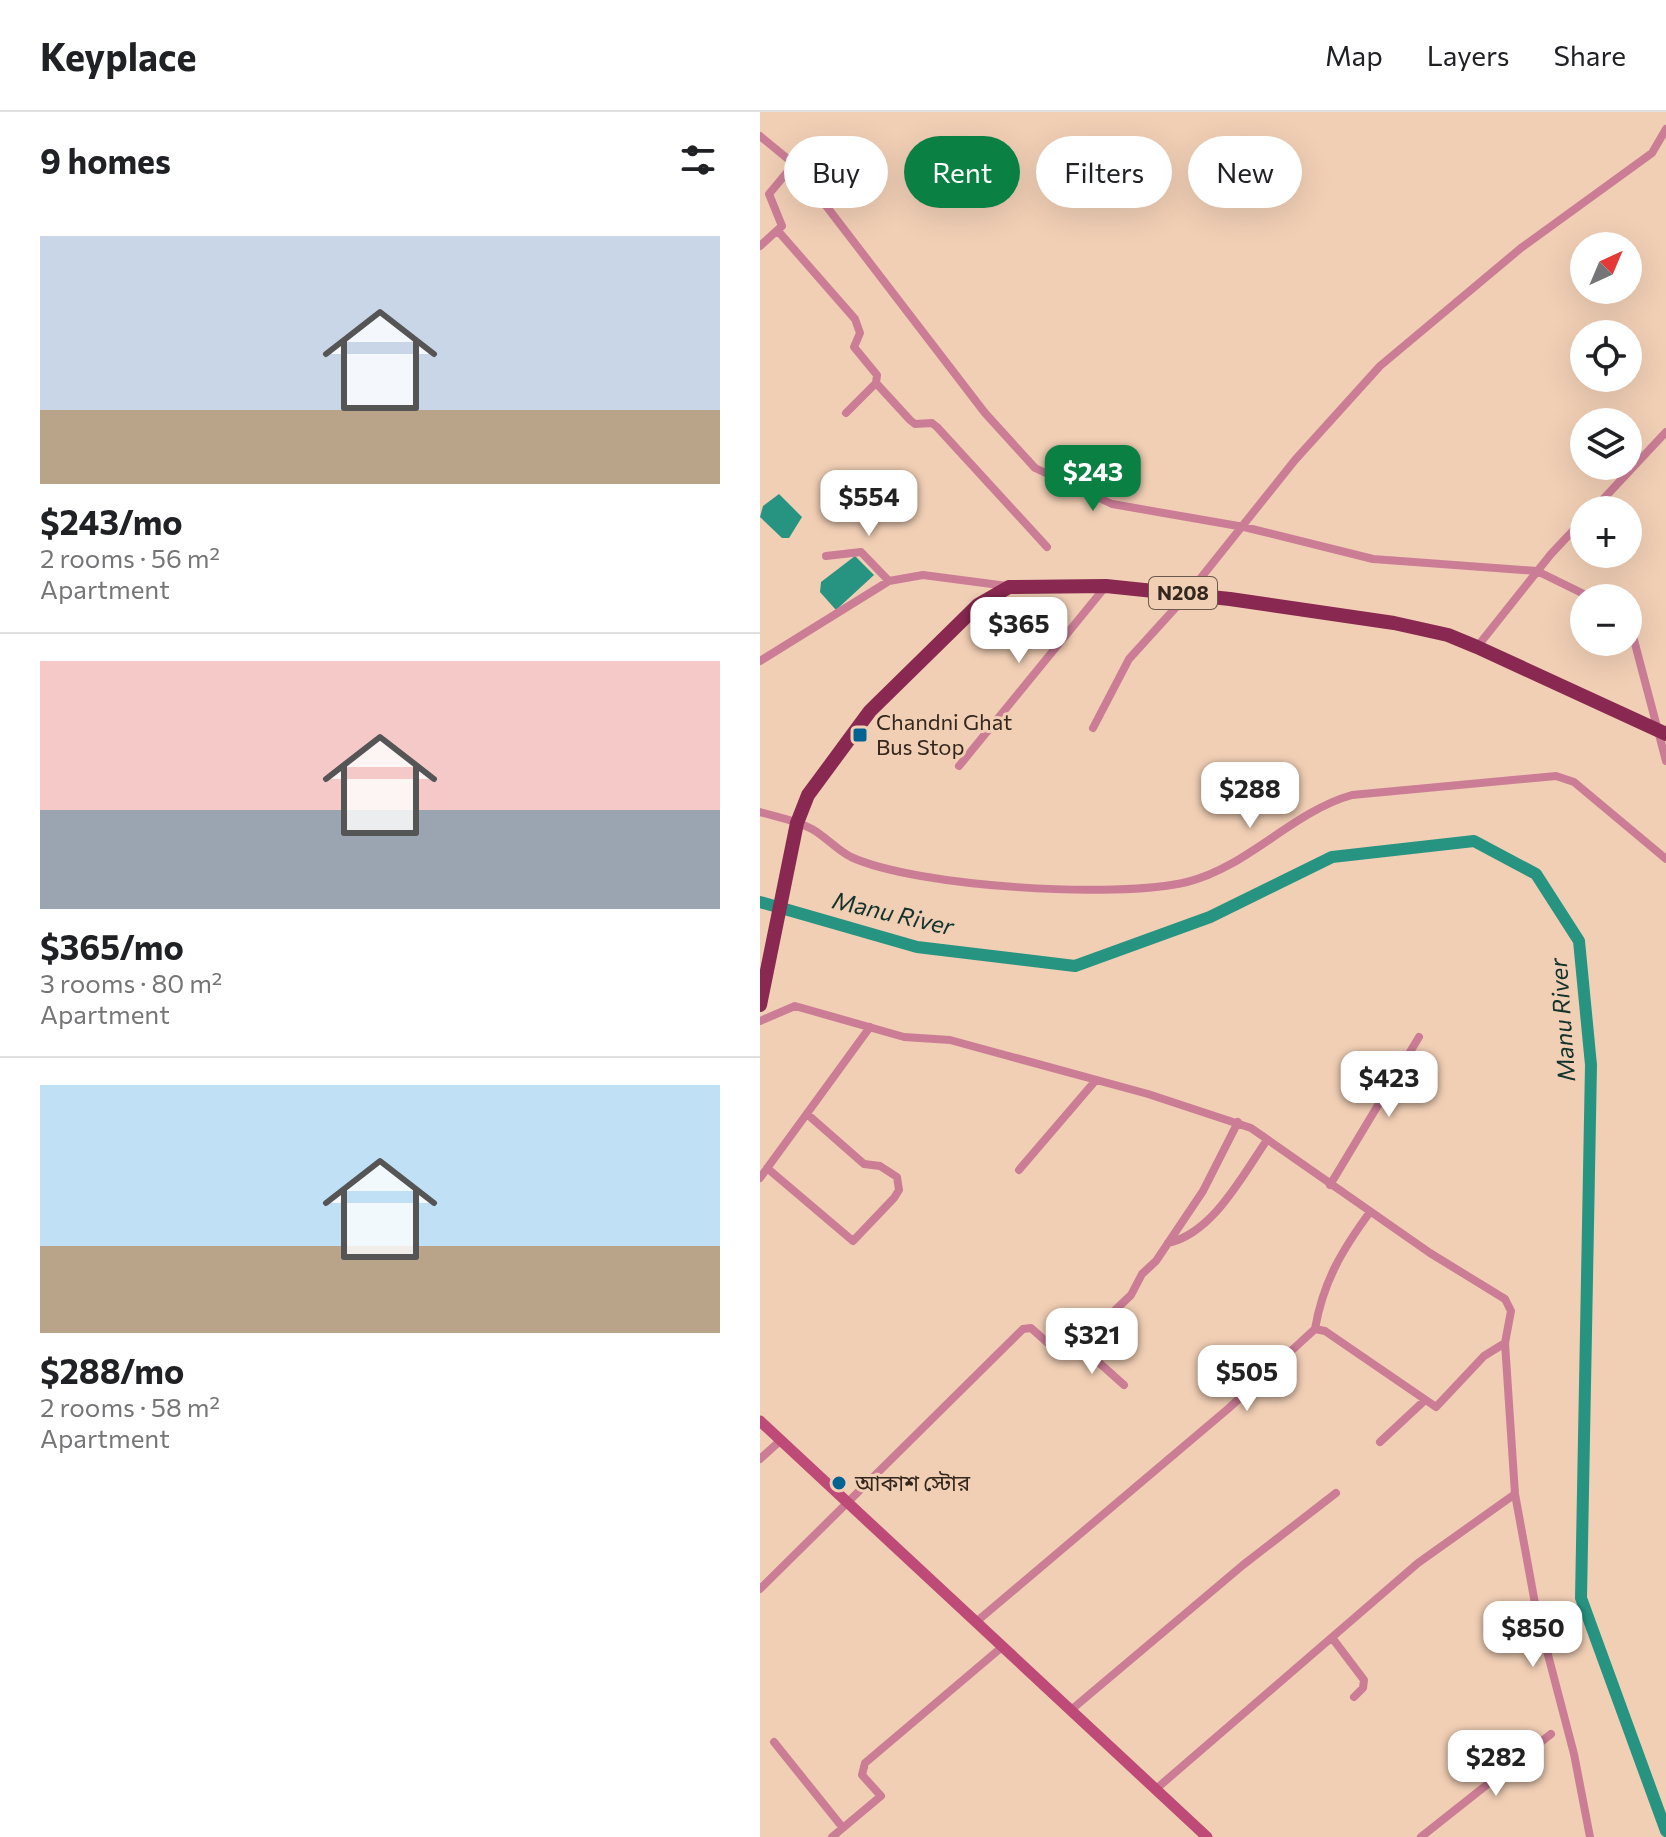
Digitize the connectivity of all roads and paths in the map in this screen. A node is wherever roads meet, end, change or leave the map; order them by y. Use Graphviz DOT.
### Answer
graph roads {
  1 [pos="1666,129"];
  2 [pos="760,136"];
  3 [pos="784,156"];
  4 [pos="784,176"];
  5 [pos="828,208"];
  6 [pos="778,231"];
  7 [pos="760,246"];
  8 [pos="876,383"];
  9 [pos="846,413"];
  10 [pos="1666,432"];
  11 [pos="1606,496"];
  12 [pos="1244,527"];
  13 [pos="1570,534"];
  14 [pos="1047,547"];
  15 [pos="826,556"];
  16 [pos="1537,571"];
  17 [pos="889,581"];
  18 [pos="1106,586"];
  19 [pos="1009,587"];
  20 [pos="1570,587"];
  21 [pos="1188,594"];
  22 [pos="1477,647"];
  23 [pos="1639,656"];
  24 [pos="760,661"];
  25 [pos="1093,728"];
  26 [pos="1660,731"];
  27 [pos="1666,761"];
  28 [pos="959,766"];
  29 [pos="760,812"];
  30 [pos="796,829"];
  31 [pos="1666,859"];
  32 [pos="762,999"];
  33 [pos="760,1021"];
  34 [pos="870,1027"];
  35 [pos="1419,1037"];
  36 [pos="1096,1080"];
  37 [pos="807,1114"];
  38 [pos="1238,1122"];
  39 [pos="1267,1140"];
  40 [pos="767,1168"];
  41 [pos="1019,1170"];
  42 [pos="760,1178"];
  43 [pos="1330,1185"];
  44 [pos="1370,1212"];
  45 [pos="1168,1243"];
  46 [pos="1315,1329"];
  47 [pos="1505,1343"];
  48 [pos="1078,1344"];
  49 [pos="1124,1385"];
  50 [pos="1424,1401"];
  51 [pos="760,1421"];
  52 [pos="781,1440"];
  53 [pos="1380,1442"];
  54 [pos="760,1459"];
  55 [pos="1336,1493"];
  56 [pos="1515,1494"];
  57 [pos="849,1502"];
  58 [pos="760,1589"];
  59 [pos="976,1622"];
  60 [pos="1333,1639"];
  61 [pos="1002,1647"];
  62 [pos="1354,1697"];
  63 [pos="1071,1710"];
  64 [pos="1551,1734"];
  65 [pos="774,1742"];
  66 [pos="1156,1789"];
  67 [pos="843,1828"];
  68 [pos="832,1837"];
  69 [pos="1207,1837"];
  70 [pos="1421,1837"];
  71 [pos="1590,1837"];
  1 -- 12 [label="street"];
  2 -- 3 [label="street"];
  4 -- 6 [label="street"];
  5 -- 12 [label="street"];
  6 -- 7 [label="street"];
  6 -- 8 [label="street"];
  8 -- 9 [label="street"];
  8 -- 14 [label="street"];
  10 -- 11 [label="street"];
  12 -- 16 [label="street"];
  12 -- 21 [label="street"];
  13 -- 16 [label="street"];
  15 -- 17 [label="street"];
  16 -- 20 [label="street"];
  16 -- 22 [label="street"];
  17 -- 19 [label="street"];
  17 -- 24 [label="street"];
  18 -- 19 [label="highway, N208"];
  18 -- 21 [label="highway, N208"];
  18 -- 28 [label="street"];
  19 -- 30 [label="highway"];
  21 -- 22 [label="highway, N208"];
  21 -- 25 [label="street"];
  22 -- 26 [label="highway, N208"];
  23 -- 26 [label="street"];
  26 -- 27 [label="street"];
  29 -- 30 [label="street"];
  30 -- 31 [label="street"];
  30 -- 32 [label="highway"];
  33 -- 34 [label="street"];
  34 -- 36 [label="street"];
  34 -- 37 [label="street"];
  35 -- 43 [label="street"];
  36 -- 38 [label="street"];
  36 -- 41 [label="street"];
  37 -- 40 [label="street"];
  37 -- 40 [label="street"];
  38 -- 39 [label="street"];
  38 -- 45 [label="street"];
  39 -- 43 [label="street"];
  39 -- 45 [label="street"];
  40 -- 42 [label="street"];
  43 -- 44 [label="street"];
  44 -- 46 [label="street"];
  44 -- 47 [label="street"];
  45 -- 48 [label="street"];
  46 -- 50 [label="street"];
  46 -- 59 [label="street"];
  47 -- 50 [label="street"];
  47 -- 56 [label="street"];
  48 -- 49 [label="street"];
  48 -- 57 [label="street"];
  50 -- 53 [label="street"];
  51 -- 52 [label="main road"];
  52 -- 54 [label="street"];
  52 -- 57 [label="main road"];
  55 -- 63 [label="street"];
  56 -- 60 [label="street"];
  56 -- 71 [label="street"];
  57 -- 58 [label="street"];
  57 -- 59 [label="main road"];
  59 -- 61 [label="main road"];
  60 -- 62 [label="street"];
  60 -- 66 [label="street"];
  61 -- 63 [label="main road"];
  61 -- 67 [label="street"];
  63 -- 66 [label="main road"];
  64 -- 70 [label="street"];
  65 -- 67 [label="street"];
  66 -- 69 [label="main road"];
  67 -- 68 [label="street"];
}
